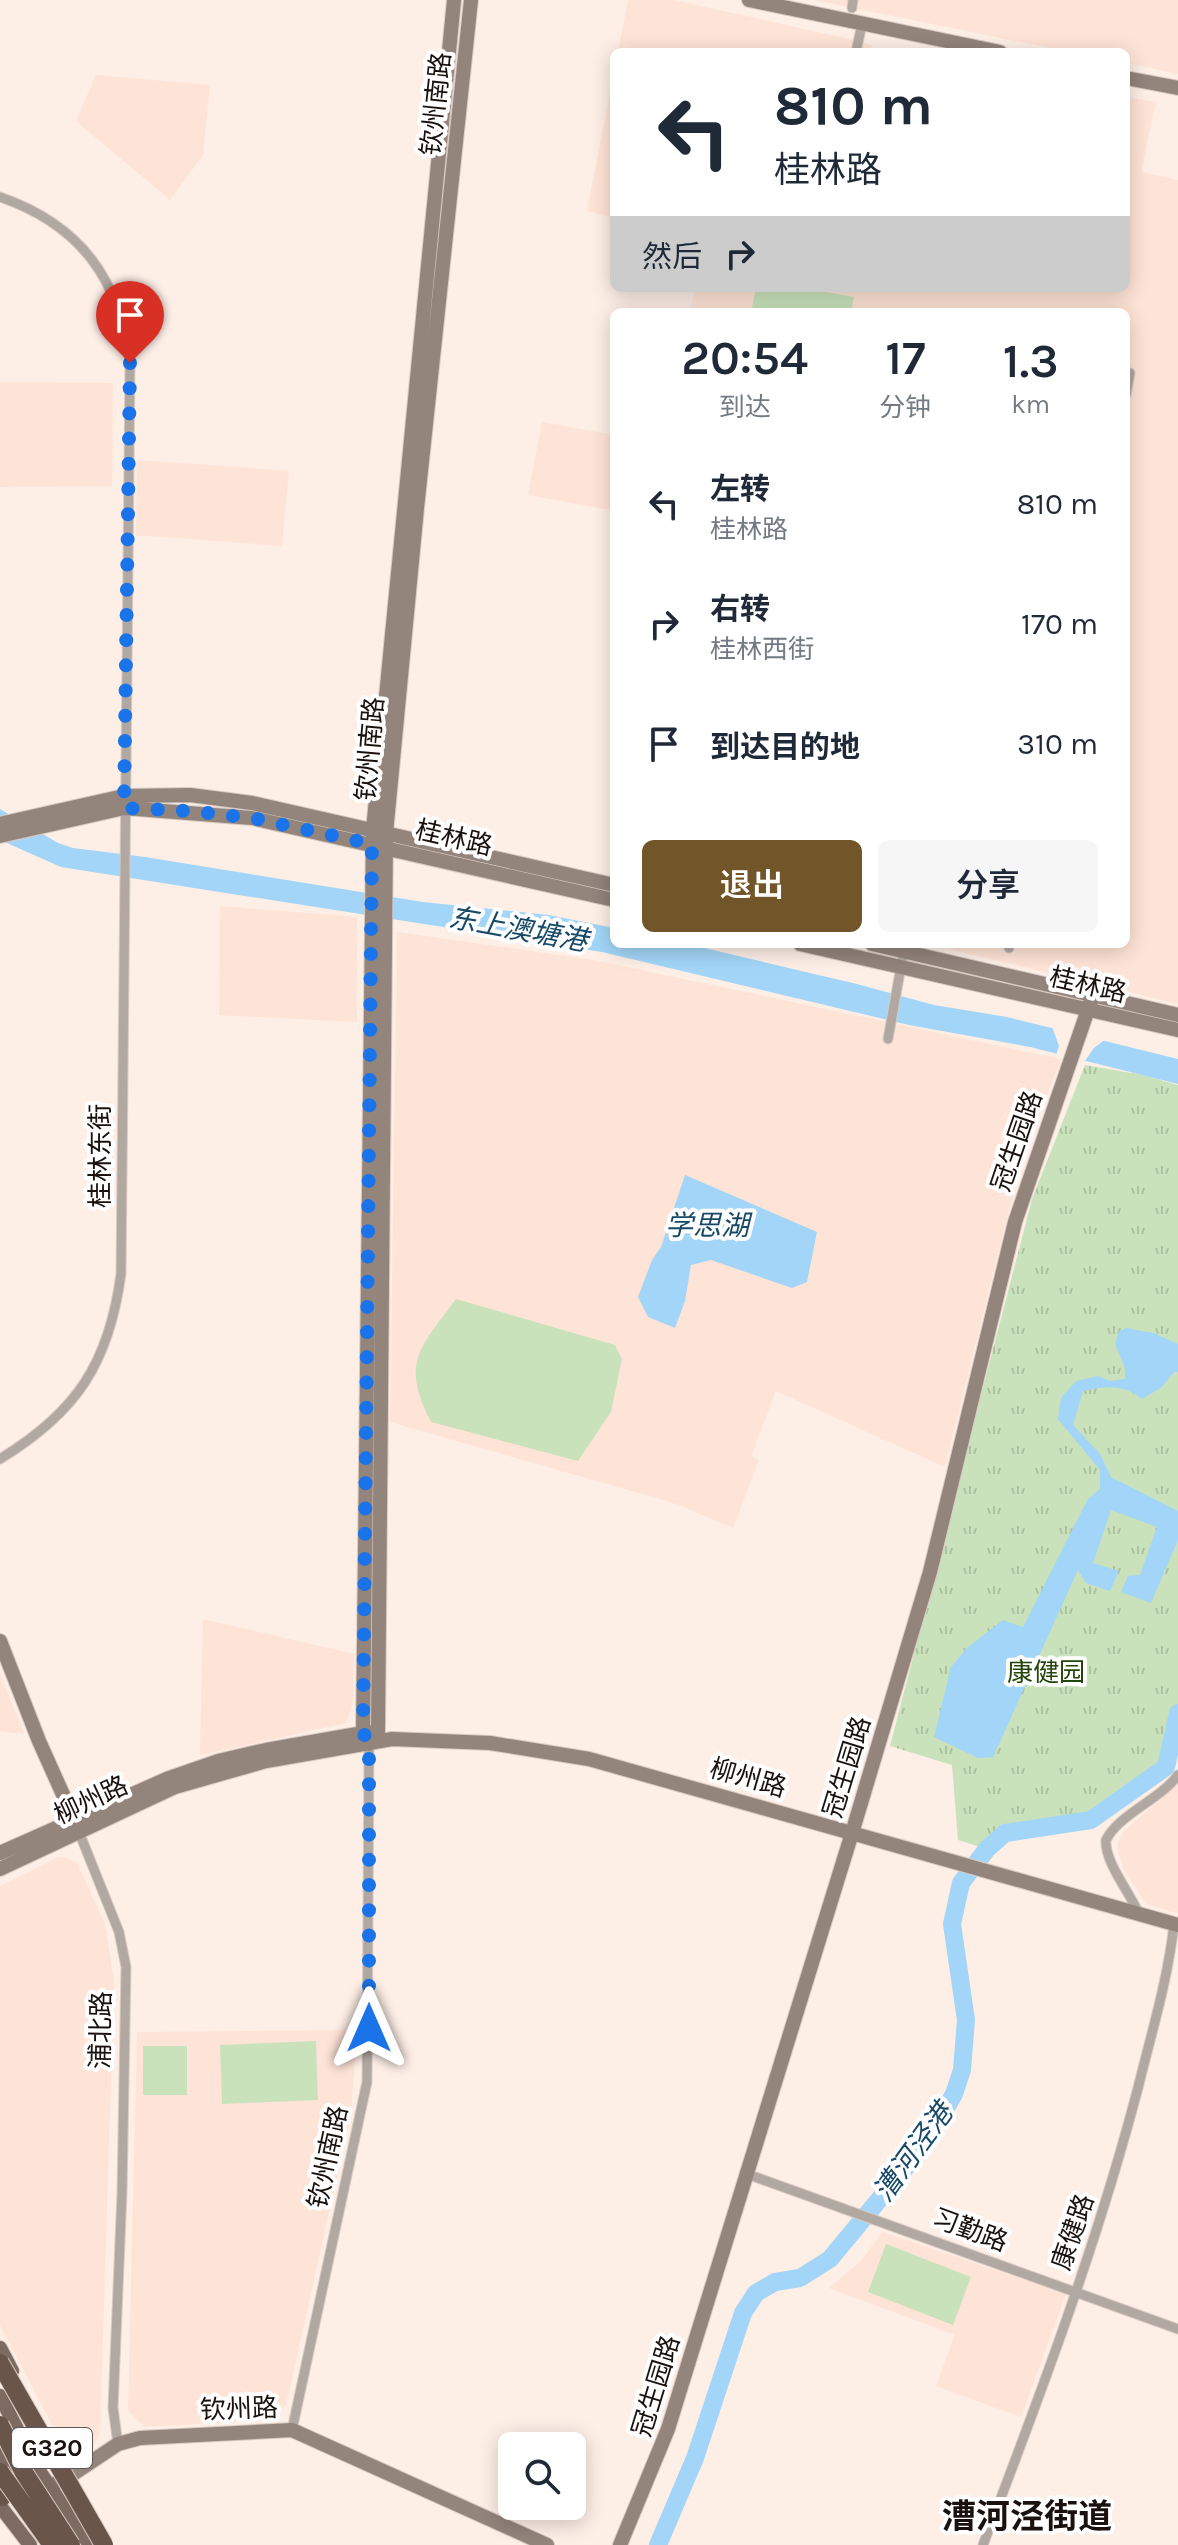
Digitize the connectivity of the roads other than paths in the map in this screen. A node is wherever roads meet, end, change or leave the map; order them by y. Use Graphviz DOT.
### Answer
graph roads {
  1 [pos="454,0"];
  2 [pos="471,0"];
  3 [pos="749,0"];
  4 [pos="862,24"];
  5 [pos="857,48"];
  6 [pos="980,48"];
  7 [pos="1130,79"];
  8 [pos="1178,88"];
  9 [pos="0,197"];
  10 [pos="124,802"];
  11 [pos="0,824"];
  12 [pos="0,836"];
  13 [pos="379,839"];
  14 [pos="610,884"];
  15 [pos="610,899"];
  16 [pos="818,948"];
  17 [pos="904,948"];
  18 [pos="901,967"];
  19 [pos="1093,995"];
  20 [pos="1088,1010"];
  21 [pos="1178,1015"];
  22 [pos="1178,1030"];
  23 [pos="889,1034"];
  24 [pos="0,1459"];
  25 [pos="0,1641"];
  26 [pos="370,1736"];
  27 [pos="1178,1775"];
  28 [pos="77,1826"];
  29 [pos="852,1833"];
  30 [pos="0,1853"];
  31 [pos="0,1869"];
  32 [pos="1139,1914"];
  33 [pos="1176,1924"];
  34 [pos="747,2174"];
  35 [pos="1076,2291"];
  36 [pos="1178,2329"];
  37 [pos="0,2348"];
  38 [pos="0,2363"];
  39 [pos="0,2379"];
  40 [pos="0,2396"];
  41 [pos="0,2425"];
  42 [pos="292,2430"];
  43 [pos="118,2444"];
  44 [pos="0,2455"];
  45 [pos="0,2472"];
  46 [pos="67,2478"];
  47 [pos="50,2486"];
  48 [pos="21,2500"];
  49 [pos="1,2505"];
  50 [pos="30,2545"];
  51 [pos="39,2545"];
  52 [pos="52,2545"];
  53 [pos="71,2545"];
  54 [pos="90,2545"];
  55 [pos="101,2545"];
  56 [pos="110,2545"];
  57 [pos="547,2545"];
  58 [pos="620,2545"];
  59 [pos="983,2545"];
  1 -- 13 [label="street, 钦州南路"];
  2 -- 13 [label="street, 钦州南路"];
  3 -- 4 [label="street"];
  4 -- 5 [label="street"];
  4 -- 6 [label="street"];
  7 -- 8 [label="street"];
  9 -- 10 [label="street, 桂林东街"];
  10 -- 11 [label="street, 桂林路"];
  10 -- 12 [label="street, 桂林路"];
  10 -- 13 [label="street, 桂林路"];
  10 -- 24 [label="street, 桂林东街"];
  13 -- 14 [label="street, 桂林路"];
  13 -- 15 [label="street, 桂林路"];
  13 -- 26 [label="street, 钦州南路"];
  16 -- 18 [label="street, 桂林路"];
  17 -- 18 [label="street"];
  17 -- 19 [label="street, 桂林路"];
  18 -- 20 [label="street, 桂林路"];
  18 -- 23 [label="street"];
  19 -- 20 [label="street, 冠生园路"];
  19 -- 21 [label="street, 桂林路"];
  20 -- 22 [label="street, 桂林路"];
  20 -- 29 [label="street, 冠生园路"];
  25 -- 28 [label="street, 浦北路"];
  26 -- 28 [label="street, 柳州路"];
  26 -- 29 [label="street, 柳州路"];
  26 -- 42 [label="street, 钦州南路"];
  27 -- 32 [label="street"];
  28 -- 30 [label="street, 柳州路"];
  28 -- 31 [label="street, 柳州路"];
  28 -- 43 [label="street, 浦北路"];
  29 -- 32 [label="street, 柳州路"];
  29 -- 34 [label="street, 冠生园路"];
  32 -- 33 [label="street, 柳州路"];
  33 -- 35 [label="street, 康健路"];
  34 -- 35 [label="street, 习勤路"];
  34 -- 58 [label="street, 冠生园路"];
  35 -- 36 [label="street, 习勤路"];
  35 -- 59 [label="street, 康健路"];
  37 -- 46 [label="main road, G320"];
  38 -- 55 [label="highway, bridge"];
  39 -- 55 [label="highway"];
  40 -- 47 [label="main road"];
  41 -- 53 [label="highway, bridge"];
  42 -- 43 [label="street, 钦州路"];
  42 -- 57 [label="street, 钦州路"];
  43 -- 46 [label="street, 钦州路"];
  44 -- 48 [label="main road"];
  45 -- 52 [label="highway, bridge"];
  46 -- 47 [label="street, 钦州路"];
  46 -- 56 [label="main road, G320"];
  47 -- 48 [label="street, 钦州路"];
  47 -- 54 [label="main road"];
  48 -- 49 [label="street"];
  48 -- 52 [label="main road"];
  49 -- 50 [label="main road"];
  49 -- 51 [label="highway"];
}
